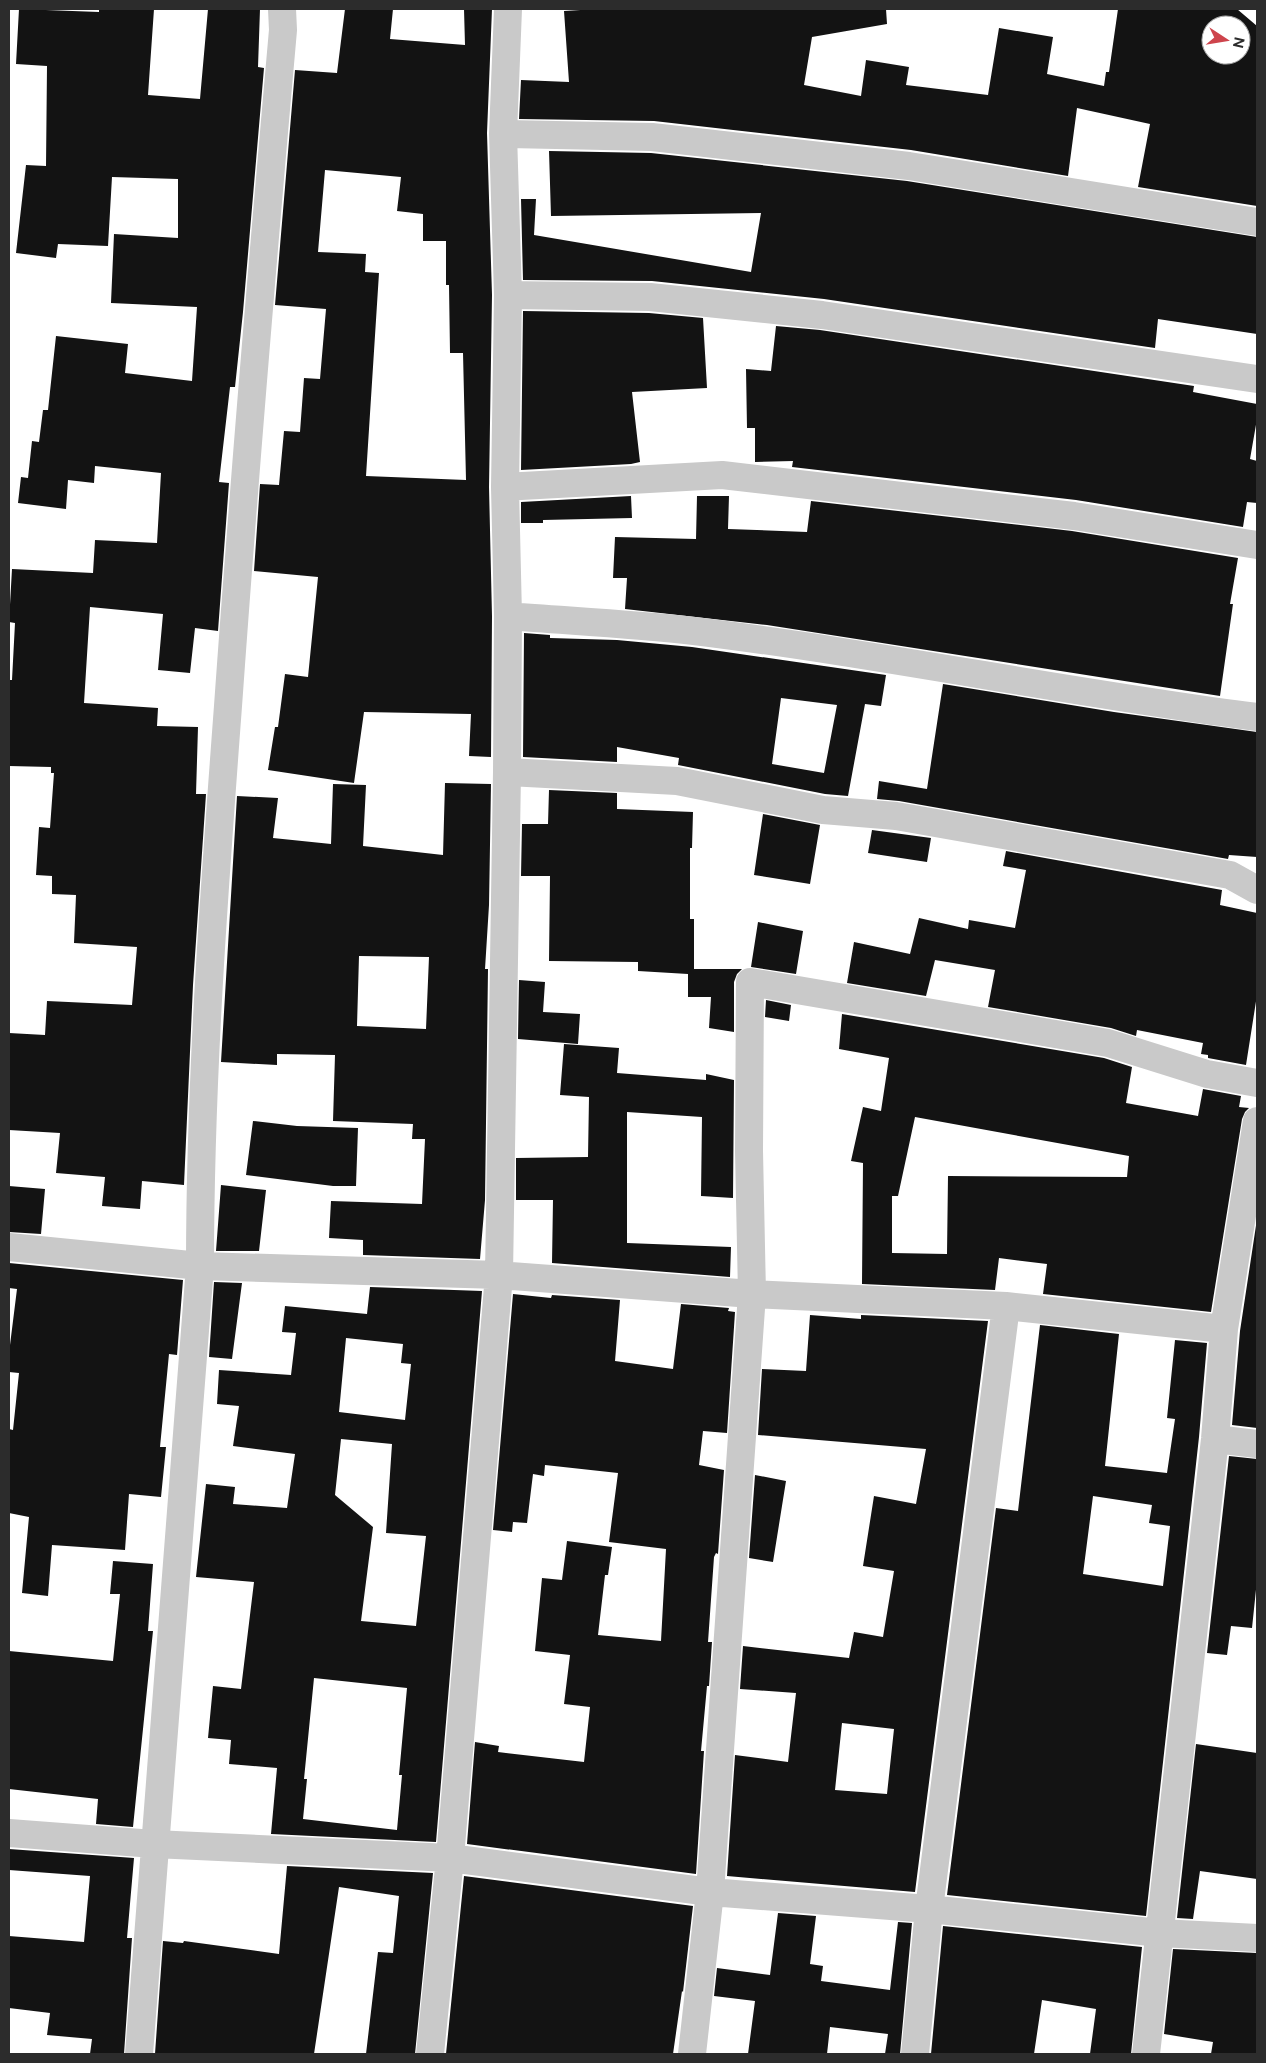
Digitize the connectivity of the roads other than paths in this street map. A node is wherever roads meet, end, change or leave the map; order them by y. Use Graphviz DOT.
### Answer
graph roads {
  1 [pos="282,9"];
  2 [pos="508,9"];
  3 [pos="504,134"];
  4 [pos="1257,222"];
  5 [pos="508,295"];
  6 [pos="1257,379"];
  7 [pos="505,487"];
  8 [pos="1257,545"];
  9 [pos="508,616"];
  10 [pos="1257,717"];
  11 [pos="507,772"];
  12 [pos="1257,890"];
  13 [pos="1257,1083"];
  14 [pos="1257,1121"];
  15 [pos="9,1247"];
  16 [pos="200,1266"];
  17 [pos="499,1275"];
  18 [pos="752,1294"];
  19 [pos="1006,1306"];
  20 [pos="1224,1329"];
  21 [pos="1215,1439"];
  22 [pos="1257,1444"];
  23 [pos="9,1833"];
  24 [pos="154,1844"];
  25 [pos="450,1858"];
  26 [pos="710,1892"];
  27 [pos="929,1908"];
  28 [pos="1160,1933"];
  29 [pos="1257,1938"];
  30 [pos="139,2054"];
  31 [pos="430,2054"];
  32 [pos="692,2054"];
  33 [pos="914,2054"];
  34 [pos="1146,2054"];
  1 -- 16 [label="street"];
  2 -- 3 [label="street"];
  3 -- 4 [label="street"];
  3 -- 5 [label="street"];
  5 -- 6 [label="street"];
  5 -- 7 [label="street"];
  7 -- 8 [label="street"];
  7 -- 9 [label="street"];
  9 -- 10 [label="street"];
  9 -- 11 [label="street"];
  11 -- 12 [label="street"];
  11 -- 17 [label="street"];
  13 -- 18 [label="street"];
  14 -- 20 [label="street"];
  15 -- 16 [label="street"];
  16 -- 17 [label="street"];
  16 -- 24 [label="street"];
  17 -- 18 [label="street"];
  17 -- 25 [label="street"];
  18 -- 19 [label="street"];
  18 -- 26 [label="street"];
  19 -- 20 [label="street"];
  19 -- 27 [label="street"];
  20 -- 21 [label="street"];
  21 -- 22 [label="street"];
  21 -- 28 [label="street"];
  23 -- 24 [label="street"];
  24 -- 25 [label="street"];
  24 -- 30 [label="street"];
  25 -- 26 [label="street"];
  25 -- 31 [label="street"];
  26 -- 27 [label="street"];
  26 -- 32 [label="street"];
  27 -- 28 [label="street"];
  27 -- 33 [label="street"];
  28 -- 29 [label="street"];
  28 -- 34 [label="street"];
}
